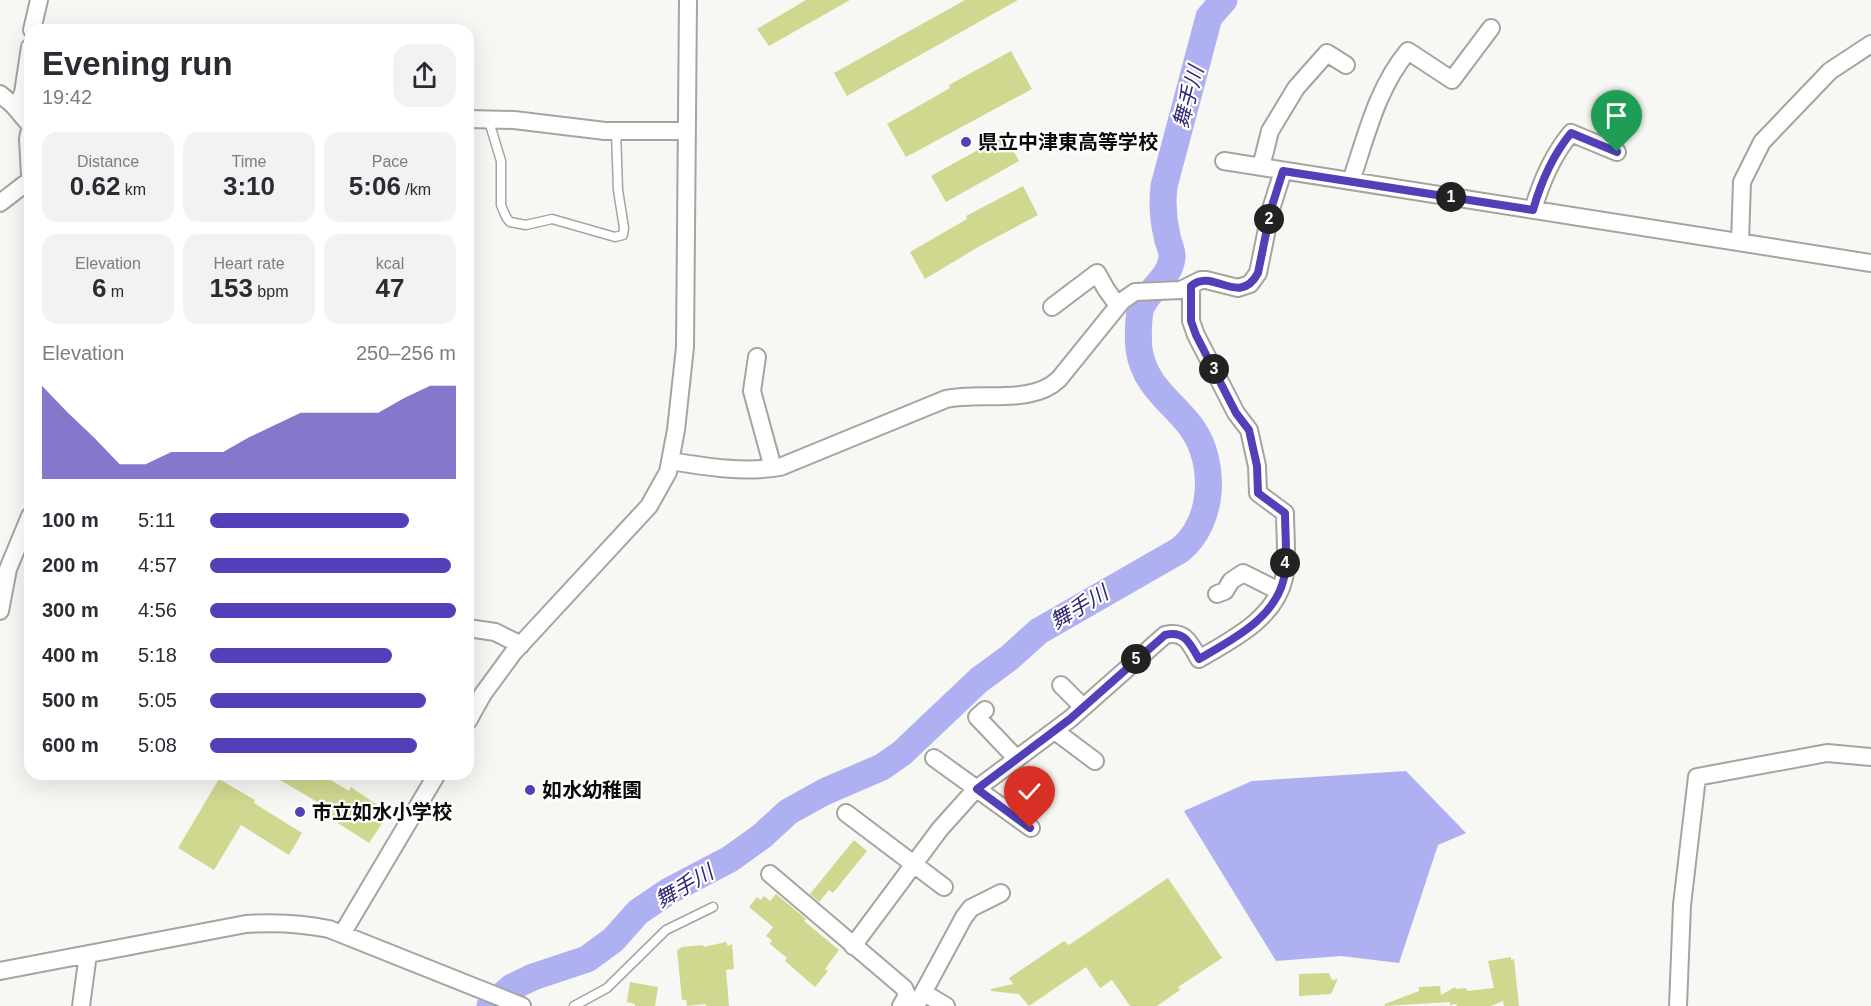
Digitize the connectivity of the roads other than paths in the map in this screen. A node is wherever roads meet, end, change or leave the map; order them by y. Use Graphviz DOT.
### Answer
graph roads {
  1 [pos="39,0"];
  2 [pos="688,0"];
  3 [pos="33,24"];
  4 [pos="1491,28"];
  5 [pos="1871,44"];
  6 [pos="1346,65"];
  7 [pos="24,89"];
  8 [pos="0,94"];
  9 [pos="16,108"];
  10 [pos="488,118"];
  11 [pos="24,119"];
  12 [pos="474,119"];
  13 [pos="616,131"];
  14 [pos="687,131"];
  15 [pos="1617,152"];
  16 [pos="1224,160"];
  17 [pos="1261,167"];
  18 [pos="1283,171"];
  19 [pos="1352,182"];
  20 [pos="24,185"];
  21 [pos="0,203"];
  22 [pos="1533,210"];
  23 [pos="1740,242"];
  24 [pos="1871,263"];
  25 [pos="1191,286"];
  26 [pos="1118,306"];
  27 [pos="1052,307"];
  28 [pos="757,357"];
  29 [pos="671,462"];
  30 [pos="773,468"];
  31 [pos="24,530"];
  32 [pos="1279,591"];
  33 [pos="1217,594"];
  34 [pos="0,611"];
  35 [pos="474,629"];
  36 [pos="521,645"];
  37 [pos="1061,684"];
  38 [pos="1083,708"];
  39 [pos="474,710"];
  40 [pos="985,711"];
  41 [pos="1055,731"];
  42 [pos="1871,757"];
  43 [pos="934,758"];
  44 [pos="1017,759"];
  45 [pos="1095,761"];
  46 [pos="432,780"];
  47 [pos="977,789"];
  48 [pos="846,813"];
  49 [pos="1030,828"];
  50 [pos="913,864"];
  51 [pos="770,874"];
  52 [pos="945,887"];
  53 [pos="1001,894"];
  54 [pos="713,907"];
  55 [pos="342,934"];
  56 [pos="853,946"];
  57 [pos="88,954"];
  58 [pos="0,971"];
  59 [pos="920,1000"];
  60 [pos="81,1006"];
  61 [pos="522,1006"];
  62 [pos="574,1006"];
  63 [pos="901,1006"];
  64 [pos="946,1006"];
  65 [pos="1678,1006"];
  1 -- 3 [label="street"];
  2 -- 14 [label="street"];
  4 -- 19 [label="street"];
  5 -- 23 [label="street"];
  6 -- 17 [label="street"];
  7 -- 9 [label="street"];
  8 -- 9 [label="street"];
  9 -- 11 [label="street"];
  10 -- 12 [label="street"];
  10 -- 13 [label="street"];
  10 -- 13 [label="lane"];
  13 -- 14 [label="street"];
  14 -- 29 [label="street"];
  15 -- 22 [label="street"];
  16 -- 17 [label="street"];
  17 -- 18 [label="street"];
  18 -- 19 [label="street"];
  18 -- 25 [label="street"];
  19 -- 22 [label="street"];
  20 -- 21 [label="street"];
  22 -- 23 [label="street"];
  23 -- 24 [label="street"];
  25 -- 26 [label="street"];
  25 -- 32 [label="street"];
  26 -- 27 [label="street"];
  26 -- 30 [label="street"];
  28 -- 30 [label="street"];
  29 -- 30 [label="street"];
  29 -- 36 [label="street"];
  31 -- 34 [label="street"];
  32 -- 33 [label="street"];
  32 -- 38 [label="street"];
  35 -- 36 [label="street"];
  36 -- 39 [label="street"];
  37 -- 38 [label="street"];
  38 -- 41 [label="street"];
  40 -- 44 [label="street"];
  41 -- 44 [label="street"];
  41 -- 45 [label="street"];
  42 -- 65 [label="street"];
  43 -- 47 [label="street"];
  44 -- 47 [label="street"];
  46 -- 55 [label="street"];
  47 -- 49 [label="street"];
  47 -- 50 [label="street"];
  48 -- 50 [label="street"];
  50 -- 52 [label="street"];
  50 -- 56 [label="street"];
  51 -- 56 [label="street"];
  53 -- 59 [label="street"];
  54 -- 62 [label="lane"];
  55 -- 57 [label="street"];
  55 -- 61 [label="street"];
  56 -- 63 [label="street"];
  57 -- 58 [label="street"];
  57 -- 60 [label="street"];
  59 -- 64 [label="street"];
}
